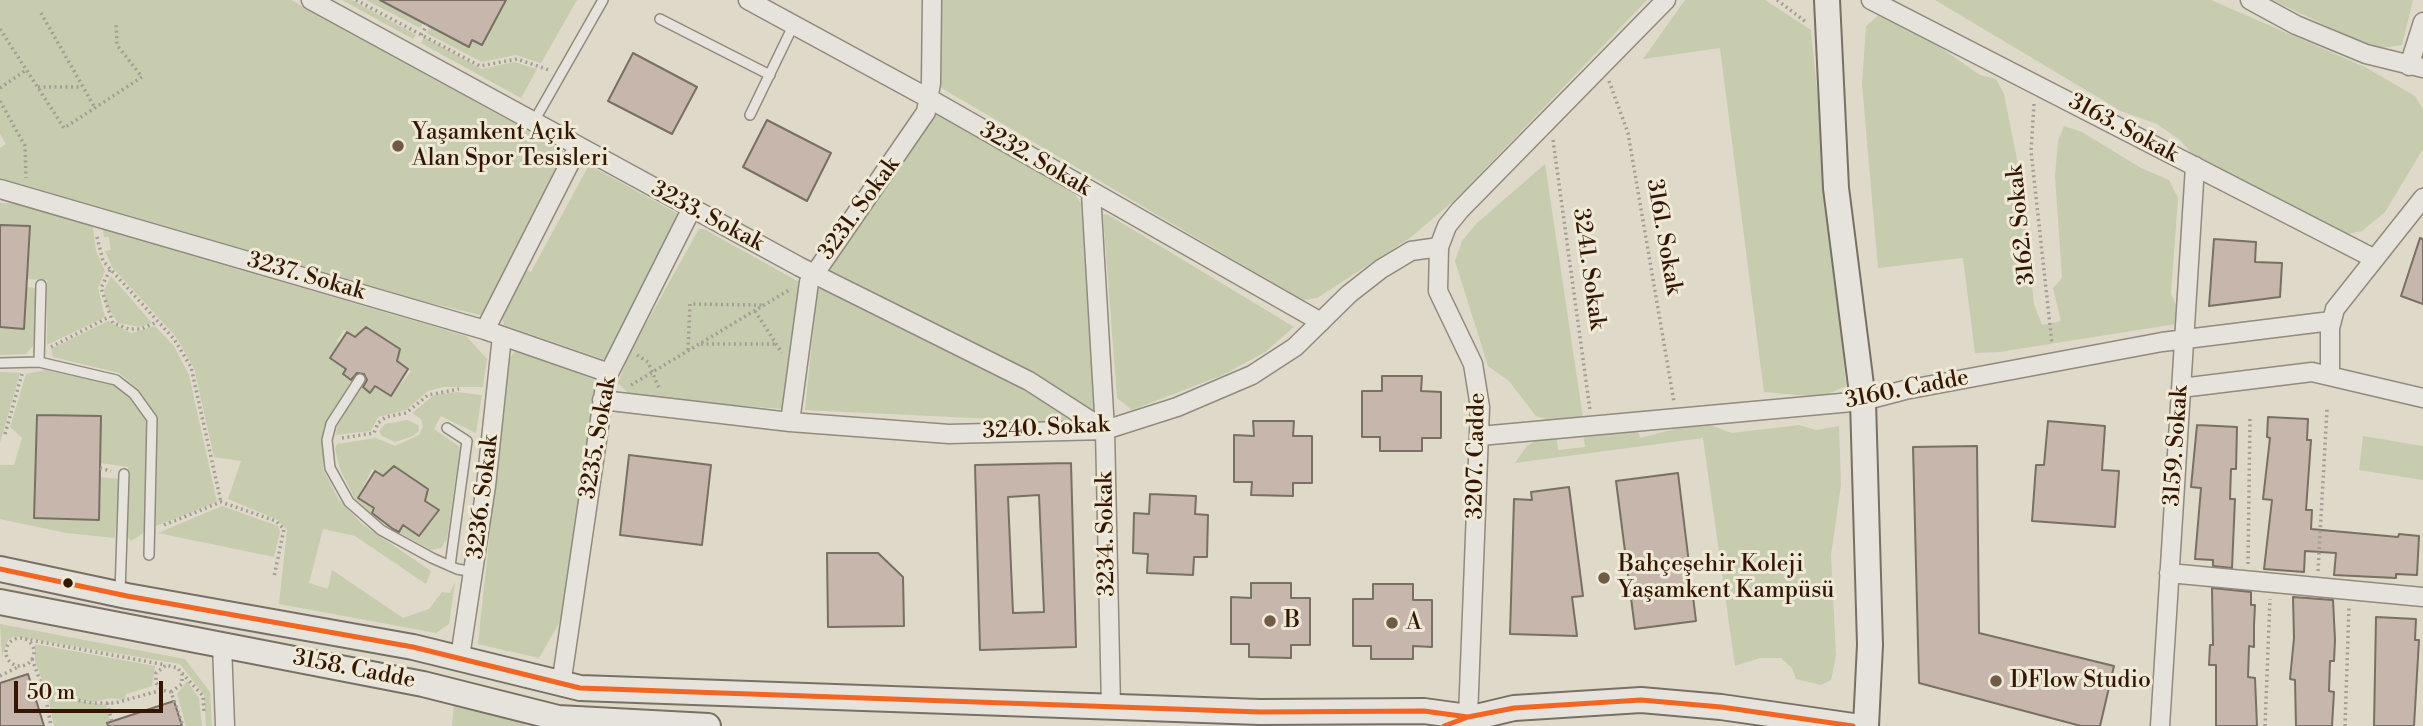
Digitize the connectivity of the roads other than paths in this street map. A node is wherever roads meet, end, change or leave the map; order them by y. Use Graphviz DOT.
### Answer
graph roads {
  1 [pos="311,0"];
  2 [pos="603,0"];
  3 [pos="748,0"];
  4 [pos="932,0"];
  5 [pos="1665,0"];
  6 [pos="1826,0"];
  7 [pos="1871,0"];
  8 [pos="2250,0"];
  9 [pos="660,19"];
  10 [pos="2423,22"];
  11 [pos="794,24"];
  12 [pos="2416,67"];
  13 [pos="770,75"];
  14 [pos="930,99"];
  15 [pos="750,115"];
  16 [pos="533,123"];
  17 [pos="578,148"];
  18 [pos="2195,166"];
  19 [pos="0,189"];
  20 [pos="1091,192"];
  21 [pos="2423,198"];
  22 [pos="692,208"];
  23 [pos="2417,219"];
  24 [pos="1439,247"];
  25 [pos="2375,259"];
  26 [pos="812,275"];
  27 [pos="41,285"];
  28 [pos="2331,321"];
  29 [pos="1321,322"];
  30 [pos="485,330"];
  31 [pos="502,336"];
  32 [pos="2184,340"];
  33 [pos="39,357"];
  34 [pos="0,363"];
  35 [pos="609,373"];
  36 [pos="2330,374"];
  37 [pos="360,379"];
  38 [pos="2181,388"];
  39 [pos="2423,398"];
  40 [pos="603,400"];
  41 [pos="1863,401"];
  42 [pos="790,422"];
  43 [pos="447,428"];
  44 [pos="1105,430"];
  45 [pos="1479,436"];
  46 [pos="124,474"];
  47 [pos="149,555"];
  48 [pos="450,566"];
  49 [pos="0,569"];
  50 [pos="474,572"];
  51 [pos="2169,573"];
  52 [pos="120,592"];
  53 [pos="2423,597"];
  54 [pos="0,601"];
  55 [pos="222,644"];
  56 [pos="460,657"];
  57 [pos="561,685"];
  58 [pos="1106,717"];
  59 [pos="558,722"];
  60 [pos="1467,722"];
  61 [pos="225,726"];
  62 [pos="708,726"];
  63 [pos="1444,726"];
  64 [pos="1853,726"];
  65 [pos="1866,726"];
  66 [pos="2160,726"];
  1 -- 16 [label="street, 3233. Sokak"];
  2 -- 16 [label="lane"];
  3 -- 11 [label="street, 3232. Sokak"];
  4 -- 14 [label="street, 3231. Sokak"];
  5 -- 24 [label="street, 3207. Cadde"];
  6 -- 41 [label="street"];
  7 -- 18 [label="street, 3163. Sokak"];
  8 -- 12 [label="street"];
  9 -- 13 [label="lane"];
  10 -- 12 [label="street"];
  11 -- 13 [label="lane"];
  11 -- 14 [label="street, 3232. Sokak"];
  13 -- 15 [label="lane"];
  14 -- 20 [label="street, 3232. Sokak"];
  14 -- 26 [label="street, 3231. Sokak"];
  16 -- 17 [label="street, 3233. Sokak"];
  17 -- 22 [label="street, 3233. Sokak"];
  17 -- 30 [label="street"];
  18 -- 25 [label="street, 3163. Sokak"];
  18 -- 32 [label="street, 3159. Sokak"];
  19 -- 30 [label="street, 3237. Sokak"];
  20 -- 29 [label="street, 3232. Sokak"];
  20 -- 44 [label="street, 3234. Sokak"];
  21 -- 23 [label="street"];
  22 -- 26 [label="street, 3233. Sokak"];
  22 -- 35 [label="street, 3235. Sokak"];
  23 -- 25 [label="street"];
  24 -- 29 [label="street, 3240. Sokak"];
  24 -- 45 [label="street, 3207. Cadde"];
  25 -- 28 [label="street"];
  26 -- 42 [label="street, 3231. Sokak"];
  26 -- 44 [label="street, 3233. Sokak"];
  27 -- 33 [label="lane"];
  28 -- 32 [label="street, 3160. Cadde"];
  28 -- 36 [label="street"];
  29 -- 44 [label="street, 3240. Sokak"];
  30 -- 31 [label="street, 3237. Sokak"];
  31 -- 35 [label="street, 3237. Sokak"];
  31 -- 50 [label="street, 3236. Sokak"];
  32 -- 38 [label="street, 3159. Sokak"];
  32 -- 41 [label="street, 3160. Cadde"];
  33 -- 34 [label="lane"];
  33 -- 47 [label="lane"];
  35 -- 40 [label="street, 3235. Sokak"];
  36 -- 38 [label="street"];
  36 -- 39 [label="street"];
  37 -- 48 [label="lane"];
  38 -- 51 [label="street, 3159. Sokak"];
  40 -- 42 [label="street, 3240. Sokak"];
  40 -- 57 [label="street, 3235. Sokak"];
  41 -- 45 [label="street, 3160. Cadde"];
  41 -- 65 [label="street"];
  42 -- 44 [label="street, 3240. Sokak"];
  43 -- 48 [label="lane"];
  44 -- 58 [label="street, 3234. Sokak"];
  45 -- 60 [label="street, 3207. Cadde"];
  46 -- 52 [label="lane"];
  48 -- 50 [label="lane"];
  49 -- 52 [label="street, 3158. Cadde"];
  50 -- 56 [label="street, 3236. Sokak"];
  51 -- 53 [label="street"];
  51 -- 66 [label="street, 3159. Sokak"];
  52 -- 56 [label="street, 3158. Cadde"];
  54 -- 55 [label="street, 3158. Cadde"];
  55 -- 59 [label="street, 3158. Cadde"];
  55 -- 61 [label="street"];
  56 -- 57 [label="street, 3158. Cadde"];
  57 -- 58 [label="street, 3158. Cadde"];
  57 -- 59 [label="street"];
  58 -- 60 [label="street, 3158. Cadde"];
  59 -- 62 [label="street, 3158. Cadde"];
  60 -- 63 [label="street, 3158. Cadde"];
  60 -- 64 [label="street, 3158. Cadde"];
}
